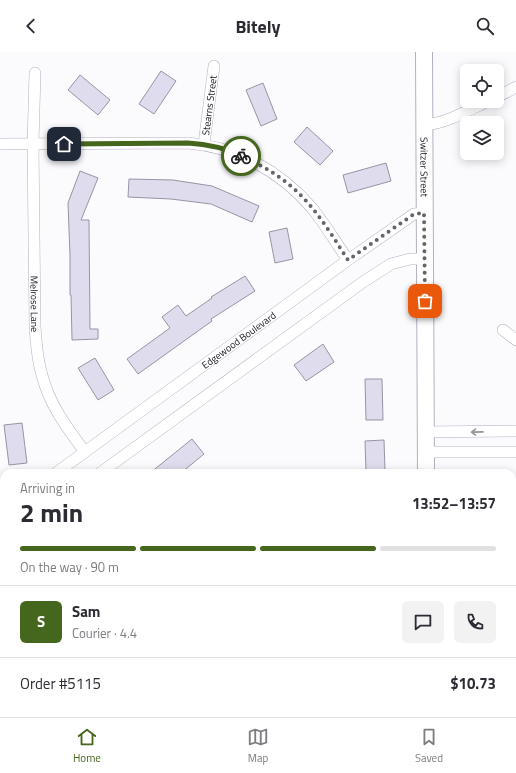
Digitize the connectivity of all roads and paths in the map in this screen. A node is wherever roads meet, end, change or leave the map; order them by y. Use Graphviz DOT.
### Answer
graph roads {
  1 [pos="424,52"];
  2 [pos="214,66"];
  3 [pos="35,73"];
  4 [pos="516,87"];
  5 [pos="504,93"];
  6 [pos="474,108"];
  7 [pos="424,125"];
  8 [pos="0,144"];
  9 [pos="33,144"];
  10 [pos="204,144"];
  11 [pos="424,213"];
  12 [pos="425,259"];
  13 [pos="348,260"];
  14 [pos="503,330"];
  15 [pos="516,340"];
  16 [pos="426,432"];
  17 [pos="516,432"];
  18 [pos="85,452"];
  19 [pos="426,452"];
  20 [pos="516,452"];
  21 [pos="62,469"];
  22 [pos="106,469"];
  23 [pos="426,469"];
  1 -- 7 [label="street, Switzer Street"];
  2 -- 10 [label="street, Stearns Street"];
  3 -- 9 [label="street, Melrose Lane"];
  4 -- 5 [label="street"];
  6 -- 7 [label="street"];
  7 -- 11 [label="street, Switzer Street"];
  8 -- 9 [label="street"];
  9 -- 10 [label="street"];
  9 -- 18 [label="street, Melrose Lane"];
  10 -- 13 [label="street"];
  11 -- 12 [label="street, Switzer Street"];
  11 -- 13 [label="street, Edgewood Boulevard"];
  12 -- 16 [label="street, Switzer Street"];
  12 -- 22 [label="street"];
  13 -- 18 [label="street, Edgewood Boulevard"];
  14 -- 15 [label="street"];
  17 -- 16 [label="street, one-way"];
  16 -- 19 [label="street, Switzer Street"];
  18 -- 21 [label="street, Edgewood Boulevard"];
  19 -- 20 [label="street"];
  19 -- 23 [label="street, Switzer Street"];
}
